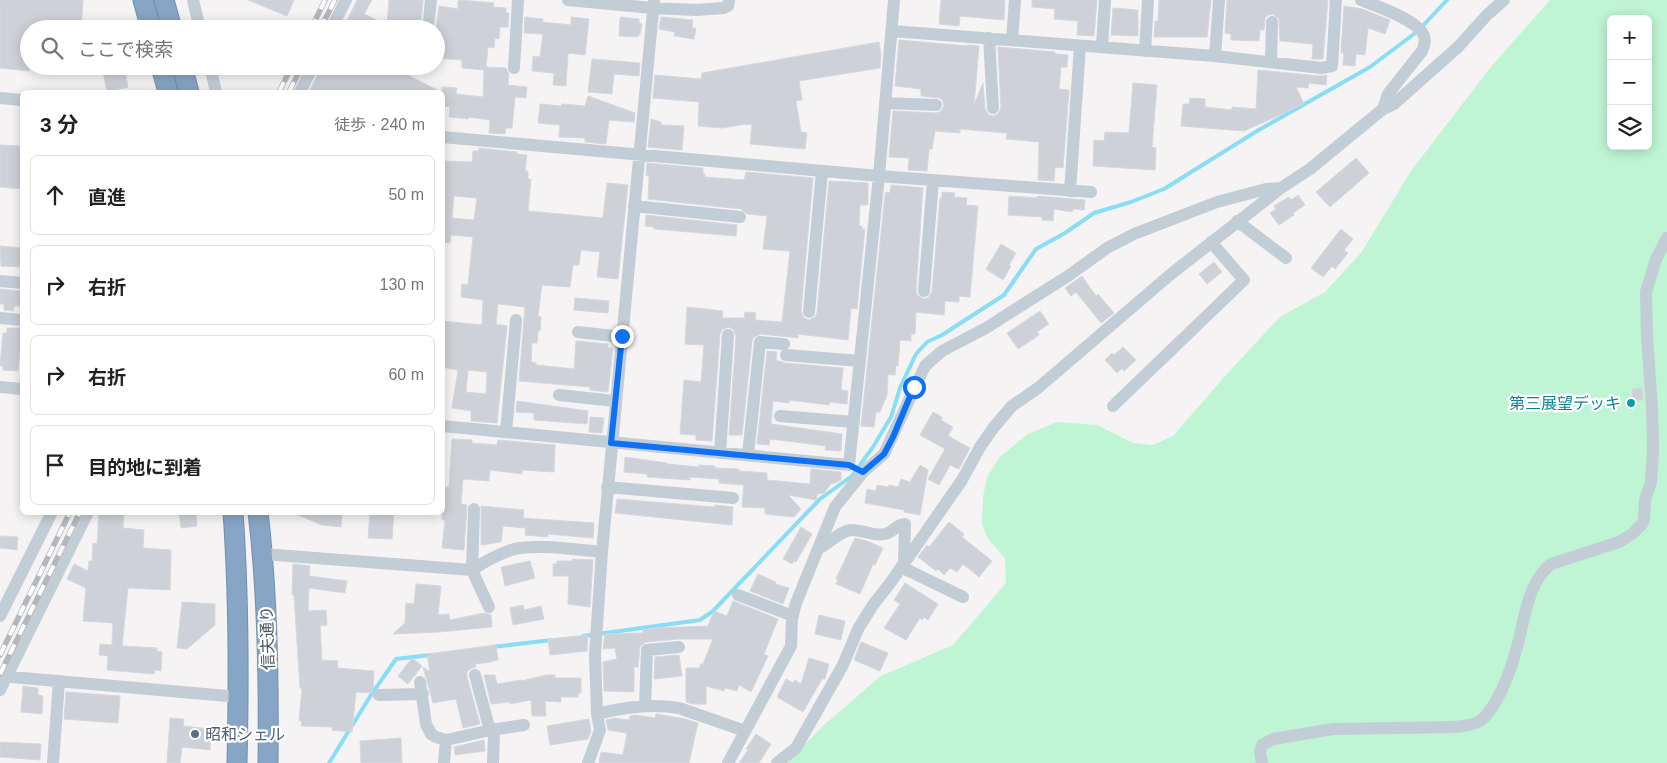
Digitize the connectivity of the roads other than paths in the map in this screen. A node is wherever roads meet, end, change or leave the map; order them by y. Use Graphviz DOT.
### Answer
graph roads {
  1 [pos="143,0"];
  2 [pos="164,0"];
  3 [pos="193,0"];
  4 [pos="346,0"];
  5 [pos="431,0"];
  6 [pos="518,0"];
  7 [pos="568,0"];
  8 [pos="729,0"];
  9 [pos="894,0"];
  10 [pos="1015,0"];
  11 [pos="1106,0"];
  12 [pos="1148,0"];
  13 [pos="1219,0"];
  14 [pos="1336,0"];
  15 [pos="1362,0"];
  16 [pos="1504,0"];
  17 [pos="653,4"];
  18 [pos="149,20"];
  19 [pos="170,20"];
  20 [pos="198,20"];
  21 [pos="336,20"];
  22 [pos="429,20"];
  23 [pos="1272,22"];
  24 [pos="892,31"];
  25 [pos="989,38"];
  26 [pos="1012,40"];
  27 [pos="1080,46"];
  28 [pos="1102,47"];
  29 [pos="1145,51"];
  30 [pos="1216,56"];
  31 [pos="1271,62"];
  32 [pos="514,68"];
  33 [pos="163,75"];
  34 [pos="184,75"];
  35 [pos="212,75"];
  36 [pos="308,75"];
  37 [pos="167,90"];
  38 [pos="188,90"];
  39 [pos="216,90"];
  40 [pos="301,90"];
  41 [pos="0,98"];
  42 [pos="20,100"];
  43 [pos="885,103"];
  44 [pos="936,105"];
  45 [pos="993,108"];
  46 [pos="1382,109"];
  47 [pos="445,137"];
  48 [pos="639,155"];
  49 [pos="822,172"];
  50 [pos="879,176"];
  51 [pos="933,180"];
  52 [pos="1280,188"];
  53 [pos="1070,191"];
  54 [pos="1091,192"];
  55 [pos="634,206"];
  56 [pos="740,217"];
  57 [pos="1238,221"];
  58 [pos="1667,238"];
  59 [pos="1211,242"];
  60 [pos="1286,258"];
  61 [pos="0,281"];
  62 [pos="20,282"];
  63 [pos="924,291"];
  64 [pos="809,312"];
  65 [pos="0,318"];
  66 [pos="20,320"];
  67 [pos="516,320"];
  68 [pos="578,332"];
  69 [pos="728,335"];
  70 [pos="622,336"];
  71 [pos="860,361"];
  72 [pos="0,387"];
  73 [pos="20,389"];
  74 [pos="559,395"];
  75 [pos="615,401"];
  76 [pos="1113,406"];
  77 [pos="780,416"];
  78 [pos="854,422"];
  79 [pos="445,426"];
  80 [pos="506,432"];
  81 [pos="611,443"];
  82 [pos="720,453"];
  83 [pos="748,456"];
  84 [pos="849,465"];
  85 [pos="863,472"];
  86 [pos="607,487"];
  87 [pos="733,498"];
  88 [pos="474,509"];
  89 [pos="50,515"];
  90 [pos="86,515"];
  91 [pos="232,515"];
  92 [pos="258,515"];
  93 [pos="819,548"];
  94 [pos="602,552"];
  95 [pos="263,554"];
  96 [pos="903,565"];
  97 [pos="472,570"];
  98 [pos="738,595"];
  99 [pos="963,598"];
  100 [pos="489,607"];
  101 [pos="0,616"];
  102 [pos="793,616"];
  103 [pos="679,647"];
  104 [pos="475,675"];
  105 [pos="3,676"];
  106 [pos="59,681"];
  107 [pos="0,690"];
  108 [pos="379,695"];
  109 [pos="239,697"];
  110 [pos="645,706"];
  111 [pos="597,714"];
  112 [pos="524,725"];
  113 [pos="491,730"];
  114 [pos="746,731"];
  115 [pos="446,740"];
  116 [pos="53,763"];
  117 [pos="237,763"];
  118 [pos="268,763"];
  119 [pos="444,763"];
  120 [pos="493,763"];
  121 [pos="588,763"];
  122 [pos="728,763"];
  123 [pos="777,763"];
  124 [pos="1262,763"];
  1 -- 18 [label="highway"];
  2 -- 19 [label="highway"];
  3 -- 20 [label="street"];
  4 -- 21 [label="street"];
  5 -- 22 [label="street"];
  6 -- 32 [label="street"];
  7 -- 17 [label="street"];
  8 -- 17 [label="street"];
  9 -- 24 [label="street"];
  10 -- 26 [label="street"];
  11 -- 28 [label="street"];
  12 -- 29 [label="street"];
  13 -- 30 [label="street"];
  14 -- 31 [label="street"];
  15 -- 46 [label="street"];
  16 -- 46 [label="street"];
  17 -- 48 [label="street"];
  23 -- 31 [label="street"];
  24 -- 25 [label="street"];
  24 -- 43 [label="street"];
  25 -- 26 [label="street"];
  25 -- 45 [label="street"];
  26 -- 27 [label="street"];
  27 -- 28 [label="street"];
  27 -- 53 [label="street"];
  28 -- 29 [label="street"];
  29 -- 30 [label="street"];
  30 -- 31 [label="street"];
  33 -- 37 [label="highway"];
  34 -- 38 [label="highway"];
  35 -- 39 [label="street"];
  36 -- 40 [label="street"];
  41 -- 42 [label="street"];
  43 -- 44 [label="street"];
  43 -- 50 [label="street"];
  46 -- 52 [label="street"];
  47 -- 48 [label="street"];
  48 -- 49 [label="street"];
  48 -- 55 [label="street"];
  49 -- 50 [label="street"];
  49 -- 64 [label="street"];
  50 -- 51 [label="street"];
  50 -- 71 [label="street"];
  51 -- 53 [label="street"];
  51 -- 63 [label="street"];
  52 -- 57 [label="street"];
  52 -- 85 [label="street"];
  53 -- 54 [label="street"];
  55 -- 56 [label="street"];
  55 -- 70 [label="street"];
  57 -- 59 [label="street"];
  57 -- 60 [label="street"];
  58 -- 124 [label="street"];
  59 -- 76 [label="street"];
  59 -- 96 [label="street"];
  61 -- 62 [label="street"];
  65 -- 66 [label="street"];
  67 -- 80 [label="street"];
  68 -- 70 [label="street"];
  69 -- 82 [label="street"];
  70 -- 75 [label="street"];
  71 -- 78 [label="street"];
  71 -- 83 [label="street"];
  72 -- 73 [label="street"];
  74 -- 75 [label="street"];
  75 -- 81 [label="street"];
  77 -- 78 [label="street"];
  78 -- 84 [label="street"];
  79 -- 80 [label="street"];
  80 -- 81 [label="street"];
  81 -- 82 [label="street"];
  81 -- 86 [label="street"];
  82 -- 83 [label="street"];
  83 -- 84 [label="street"];
  84 -- 85 [label="street"];
  85 -- 93 [label="street"];
  86 -- 87 [label="street"];
  86 -- 94 [label="street"];
  88 -- 97 [label="street"];
  89 -- 101 [label="street"];
  90 -- 105 [label="street"];
  91 -- 109 [label="highway, 信夫通り"];
  92 -- 95 [label="highway, 信夫通り"];
  93 -- 96 [label="street"];
  93 -- 102 [label="street"];
  94 -- 97 [label="street"];
  94 -- 111 [label="street"];
  95 -- 97 [label="street"];
  95 -- 118 [label="highway, 信夫通り"];
  96 -- 99 [label="street"];
  96 -- 123 [label="street"];
  97 -- 100 [label="street"];
  98 -- 102 [label="street"];
  102 -- 114 [label="street"];
  103 -- 110 [label="street"];
  104 -- 113 [label="street"];
  105 -- 106 [label="street"];
  105 -- 107 [label="street"];
  106 -- 109 [label="street"];
  106 -- 116 [label="street"];
  108 -- 115 [label="street"];
  109 -- 117 [label="highway, 信夫通り"];
  110 -- 111 [label="street"];
  110 -- 114 [label="street"];
  111 -- 121 [label="street"];
  112 -- 113 [label="street"];
  113 -- 115 [label="street"];
  113 -- 120 [label="street"];
  114 -- 122 [label="street"];
  115 -- 119 [label="street"];
}
